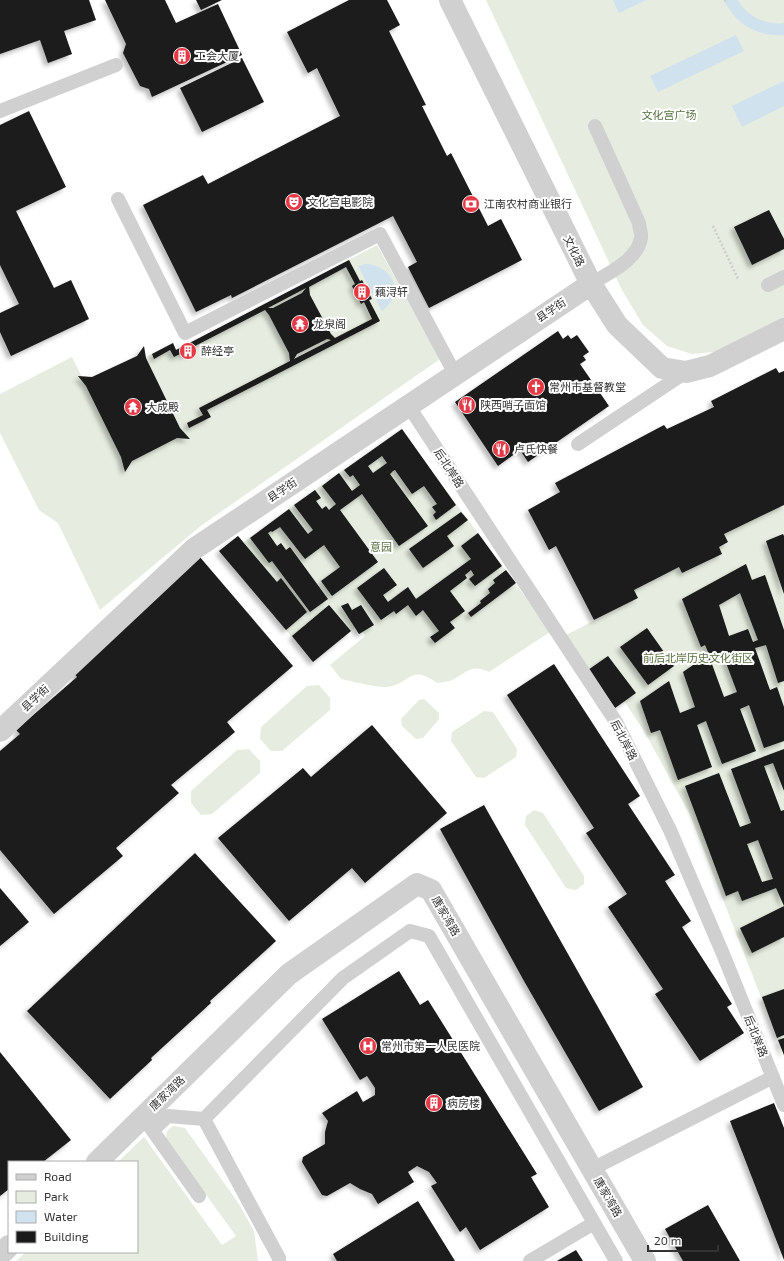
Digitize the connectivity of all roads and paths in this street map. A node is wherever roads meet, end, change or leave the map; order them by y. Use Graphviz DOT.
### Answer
graph roads {
  1 [pos="450,0"];
  2 [pos="116,65"];
  3 [pos="0,112"];
  4 [pos="595,126"];
  5 [pos="118,199"];
  6 [pos="712,226"];
  7 [pos="784,277"];
  8 [pos="738,279"];
  9 [pos="591,284"];
  10 [pos="768,285"];
  11 [pos="784,329"];
  12 [pos="686,372"];
  13 [pos="455,374"];
  14 [pos="408,405"];
  15 [pos="578,444"];
  16 [pos="0,730"];
  17 [pos="773,1077"];
  18 [pos="784,1105"];
  19 [pos="204,1119"];
  20 [pos="148,1124"];
  21 [pos="98,1161"];
  22 [pos="592,1169"];
  23 [pos="199,1196"];
  24 [pos="594,1223"];
  25 [pos="8,1247"];
  26 [pos="0,1255"];
  27 [pos="279,1261"];
  28 [pos="530,1261"];
  29 [pos="616,1261"];
  30 [pos="645,1261"];
  1 -- 9 [label="street, 文化路"];
  2 -- 3 [label="lane"];
  4 -- 9 [label="lane"];
  5 -- 13 [label="lane"];
  6 -- 8 [label="path"];
  7 -- 10 [label="lane"];
  9 -- 12 [label="street, 文化路"];
  9 -- 13 [label="street, 县学街"];
  11 -- 12 [label="street, 文化路"];
  12 -- 15 [label="lane"];
  13 -- 14 [label="street, 县学街"];
  14 -- 16 [label="street, 县学街"];
  14 -- 17 [label="lane, 后北岸路"];
  17 -- 18 [label="lane, 后北岸路"];
  17 -- 22 [label="lane"];
  19 -- 20 [label="lane"];
  19 -- 24 [label="lane"];
  19 -- 27 [label="lane"];
  20 -- 21 [label="street, 唐家湾路"];
  20 -- 22 [label="street, 唐家湾路"];
  20 -- 23 [label="lane"];
  22 -- 30 [label="street, 唐家湾路"];
  24 -- 28 [label="lane"];
  24 -- 29 [label="lane"];
  25 -- 26 [label="street"];
}
